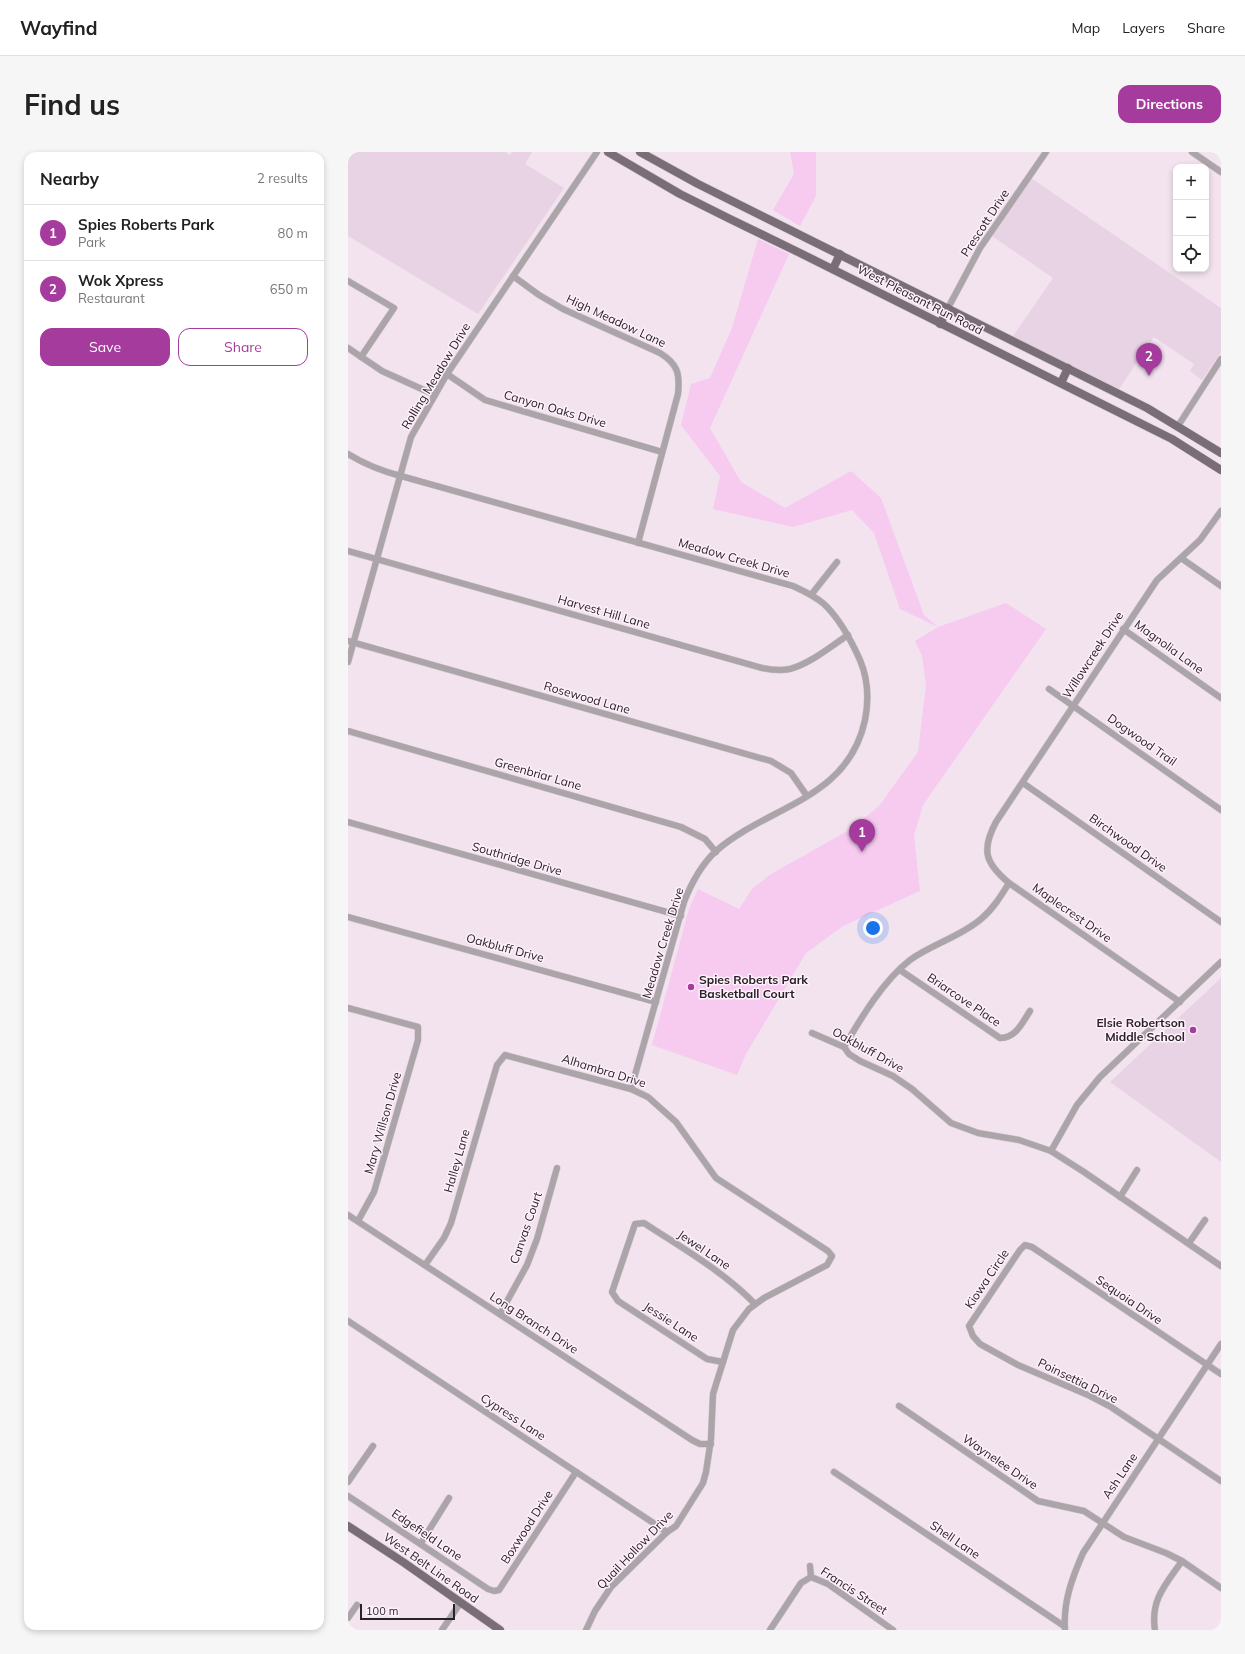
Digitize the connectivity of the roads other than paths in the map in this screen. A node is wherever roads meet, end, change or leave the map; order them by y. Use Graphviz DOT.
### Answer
graph roads {
  1 [pos="597,152"];
  2 [pos="608,152"];
  3 [pos="640,152"];
  4 [pos="1046,152"];
  5 [pos="1192,152"];
  6 [pos="1221,172"];
  7 [pos="840,254"];
  8 [pos="833,269"];
  9 [pos="513,276"];
  10 [pos="348,281"];
  11 [pos="948,308"];
  12 [pos="940,324"];
  13 [pos="348,348"];
  14 [pos="361,357"];
  15 [pos="1221,359"];
  16 [pos="1068,368"];
  17 [pos="447,374"];
  18 [pos="1061,383"];
  19 [pos="435,395"];
  20 [pos="1178,426"];
  21 [pos="1172,439"];
  22 [pos="662,452"];
  23 [pos="1221,453"];
  24 [pos="348,454"];
  25 [pos="1221,470"];
  26 [pos="401,476"];
  27 [pos="1221,511"];
  28 [pos="638,543"];
  29 [pos="348,551"];
  30 [pos="377,558"];
  31 [pos="1181,558"];
  32 [pos="837,562"];
  33 [pos="1221,586"];
  34 [pos="811,595"];
  35 [pos="1123,629"];
  36 [pos="848,636"];
  37 [pos="351,642"];
  38 [pos="348,662"];
  39 [pos="1049,689"];
  40 [pos="1221,698"];
  41 [pos="1073,705"];
  42 [pos="348,731"];
  43 [pos="1023,783"];
  44 [pos="807,796"];
  45 [pos="1221,810"];
  46 [pos="348,822"];
  47 [pos="996,822"];
  48 [pos="716,852"];
  49 [pos="1009,883"];
  50 [pos="681,916"];
  51 [pos="348,917"];
  52 [pos="1221,922"];
  53 [pos="1221,962"];
  54 [pos="900,970"];
  55 [pos="656,1002"];
  56 [pos="1180,1002"];
  57 [pos="348,1008"];
  58 [pos="1030,1011"];
  59 [pos="812,1033"];
  60 [pos="844,1047"];
  61 [pos="501,1059"];
  62 [pos="631,1089"];
  63 [pos="1051,1151"];
  64 [pos="557,1168"];
  65 [pos="1137,1170"];
  66 [pos="1120,1197"];
  67 [pos="348,1215"];
  68 [pos="1205,1220"];
  69 [pos="358,1221"];
  70 [pos="1189,1243"];
  71 [pos="1025,1245"];
  72 [pos="832,1256"];
  73 [pos="425,1265"];
  74 [pos="1221,1266"];
  75 [pos="612,1292"];
  76 [pos="755,1304"];
  77 [pos="500,1314"];
  78 [pos="348,1321"];
  79 [pos="969,1326"];
  80 [pos="1221,1344"];
  81 [pos="723,1362"];
  82 [pos="1207,1365"];
  83 [pos="1221,1374"];
  84 [pos="899,1406"];
  85 [pos="1158,1439"];
  86 [pos="711,1444"];
  87 [pos="373,1446"];
  88 [pos="576,1472"];
  89 [pos="834,1472"];
  90 [pos="1221,1481"];
  91 [pos="348,1482"];
  92 [pos="348,1496"];
  93 [pos="449,1498"];
  94 [pos="1102,1524"];
  95 [pos="348,1526"];
  96 [pos="667,1532"];
  97 [pos="421,1544"];
  98 [pos="1182,1561"];
  99 [pos="810,1566"];
  100 [pos="811,1577"];
  101 [pos="1221,1588"];
  102 [pos="494,1591"];
  103 [pos="461,1602"];
  104 [pos="357,1605"];
  105 [pos="348,1618"];
  106 [pos="1065,1628"];
  107 [pos="442,1630"];
  108 [pos="500,1630"];
  109 [pos="586,1630"];
  110 [pos="770,1630"];
  111 [pos="893,1630"];
  112 [pos="1155,1630"];
  1 -- 9 [label="street, Rolling Meadow Drive"];
  2 -- 8 [label="main road, West Pleasant Run Road"];
  3 -- 7 [label="main road, West Pleasant Run Road"];
  4 -- 11 [label="street, Prescott Drive"];
  5 -- 6 [label="street"];
  7 -- 8 [label="main road"];
  7 -- 11 [label="main road, West Pleasant Run Road"];
  8 -- 12 [label="main road, West Pleasant Run Road"];
  9 -- 17 [label="street, Rolling Meadow Drive"];
  9 -- 22 [label="street, High Meadow Lane"];
  10 -- 14 [label="street"];
  11 -- 12 [label="main road"];
  11 -- 16 [label="main road, West Pleasant Run Road"];
  12 -- 18 [label="main road, West Pleasant Run Road"];
  13 -- 14 [label="street"];
  14 -- 19 [label="street"];
  15 -- 20 [label="street"];
  16 -- 18 [label="main road"];
  16 -- 20 [label="main road, West Pleasant Run Road"];
  17 -- 19 [label="street, Rolling Meadow Drive"];
  17 -- 22 [label="street, Canyon Oaks Drive"];
  18 -- 21 [label="main road, West Pleasant Run Road"];
  19 -- 26 [label="street, Rolling Meadow Drive"];
  20 -- 21 [label="main road"];
  20 -- 23 [label="main road, West Pleasant Run Road"];
  21 -- 25 [label="main road, West Pleasant Run Road"];
  22 -- 28 [label="street, High Meadow Lane"];
  24 -- 26 [label="street, Meadow Creek Drive"];
  26 -- 28 [label="street, Meadow Creek Drive"];
  26 -- 30 [label="street, Rolling Meadow Drive"];
  27 -- 31 [label="street, Willowcreek Drive"];
  28 -- 34 [label="street, Meadow Creek Drive"];
  29 -- 30 [label="street, Harvest Hill Lane"];
  30 -- 36 [label="street, Harvest Hill Lane"];
  30 -- 37 [label="street, Rolling Meadow Drive"];
  31 -- 33 [label="street"];
  31 -- 35 [label="street, Willowcreek Drive"];
  32 -- 34 [label="street"];
  34 -- 36 [label="street, Meadow Creek Drive"];
  35 -- 40 [label="street, Magnolia Lane"];
  35 -- 41 [label="street, Willowcreek Drive"];
  36 -- 44 [label="street, Meadow Creek Drive"];
  37 -- 38 [label="street, Rolling Meadow Drive"];
  37 -- 44 [label="street, Rosewood Lane"];
  39 -- 41 [label="street, Dogwood Trail"];
  41 -- 43 [label="street, Willowcreek Drive"];
  41 -- 45 [label="street, Dogwood Trail"];
  42 -- 48 [label="street, Greenbriar Lane"];
  43 -- 47 [label="street, Willowcreek Drive"];
  43 -- 52 [label="street, Birchwood Drive"];
  44 -- 48 [label="street, Meadow Creek Drive"];
  46 -- 50 [label="street, Southridge Drive"];
  47 -- 49 [label="street, Maplecrest Drive"];
  48 -- 50 [label="street, Meadow Creek Drive"];
  49 -- 54 [label="street"];
  49 -- 56 [label="street, Maplecrest Drive"];
  50 -- 55 [label="street, Meadow Creek Drive"];
  51 -- 55 [label="street, Oakbluff Drive"];
  53 -- 56 [label="street"];
  54 -- 58 [label="street, Briarcove Place"];
  54 -- 60 [label="street"];
  55 -- 62 [label="street, Meadow Creek Drive"];
  56 -- 63 [label="street"];
  57 -- 69 [label="street, Mary Willson Drive"];
  59 -- 60 [label="street, Oakbluff Drive"];
  60 -- 63 [label="street, Oakbluff Drive"];
  61 -- 62 [label="street, Alhambra Drive"];
  61 -- 73 [label="street, Halley Lane"];
  62 -- 72 [label="street, Alhambra Drive"];
  63 -- 66 [label="street, Oakbluff Drive"];
  64 -- 77 [label="street, Canvas Court"];
  65 -- 66 [label="street"];
  66 -- 70 [label="street, Oakbluff Drive"];
  67 -- 69 [label="street, Long Branch Drive"];
  68 -- 70 [label="street"];
  69 -- 73 [label="street, Long Branch Drive"];
  70 -- 74 [label="street, Oakbluff Drive"];
  71 -- 79 [label="street, Kiowa Circle"];
  71 -- 82 [label="street, Sequoia Drive"];
  72 -- 76 [label="street, Quail Hollow Drive"];
  73 -- 77 [label="street, Long Branch Drive"];
  75 -- 76 [label="street, Jewel Lane"];
  75 -- 81 [label="street, Jessie Lane"];
  76 -- 81 [label="street, Quail Hollow Drive"];
  77 -- 86 [label="street, Long Branch Drive"];
  78 -- 88 [label="street, Cypress Lane"];
  79 -- 85 [label="street, Poinsettia Drive"];
  80 -- 82 [label="street, Ash Lane"];
  81 -- 86 [label="street, Quail Hollow Drive"];
  82 -- 83 [label="street, Sequoia Drive"];
  82 -- 85 [label="street, Ash Lane"];
  84 -- 94 [label="street, Waynelee Drive"];
  85 -- 90 [label="street, Poinsettia Drive"];
  85 -- 94 [label="street, Ash Lane"];
  86 -- 96 [label="street, Quail Hollow Drive"];
  87 -- 91 [label="street"];
  88 -- 96 [label="street, Cypress Lane"];
  88 -- 102 [label="street, Boxwood Drive"];
  89 -- 106 [label="street, Shell Lane"];
  92 -- 97 [label="street, Edgefield Lane"];
  93 -- 97 [label="street"];
  94 -- 98 [label="street, Waynelee Drive"];
  94 -- 106 [label="street, Ash Lane"];
  95 -- 103 [label="main road, West Belt Line Road"];
  96 -- 109 [label="street, Quail Hollow Drive"];
  97 -- 102 [label="street, Edgefield Lane"];
  98 -- 101 [label="street, Waynelee Drive"];
  98 -- 112 [label="street"];
  99 -- 100 [label="street, Francis Street"];
  100 -- 110 [label="street"];
  100 -- 111 [label="street, Francis Street"];
  103 -- 107 [label="street"];
  103 -- 108 [label="main road, West Belt Line Road"];
  104 -- 105 [label="street"];
}
